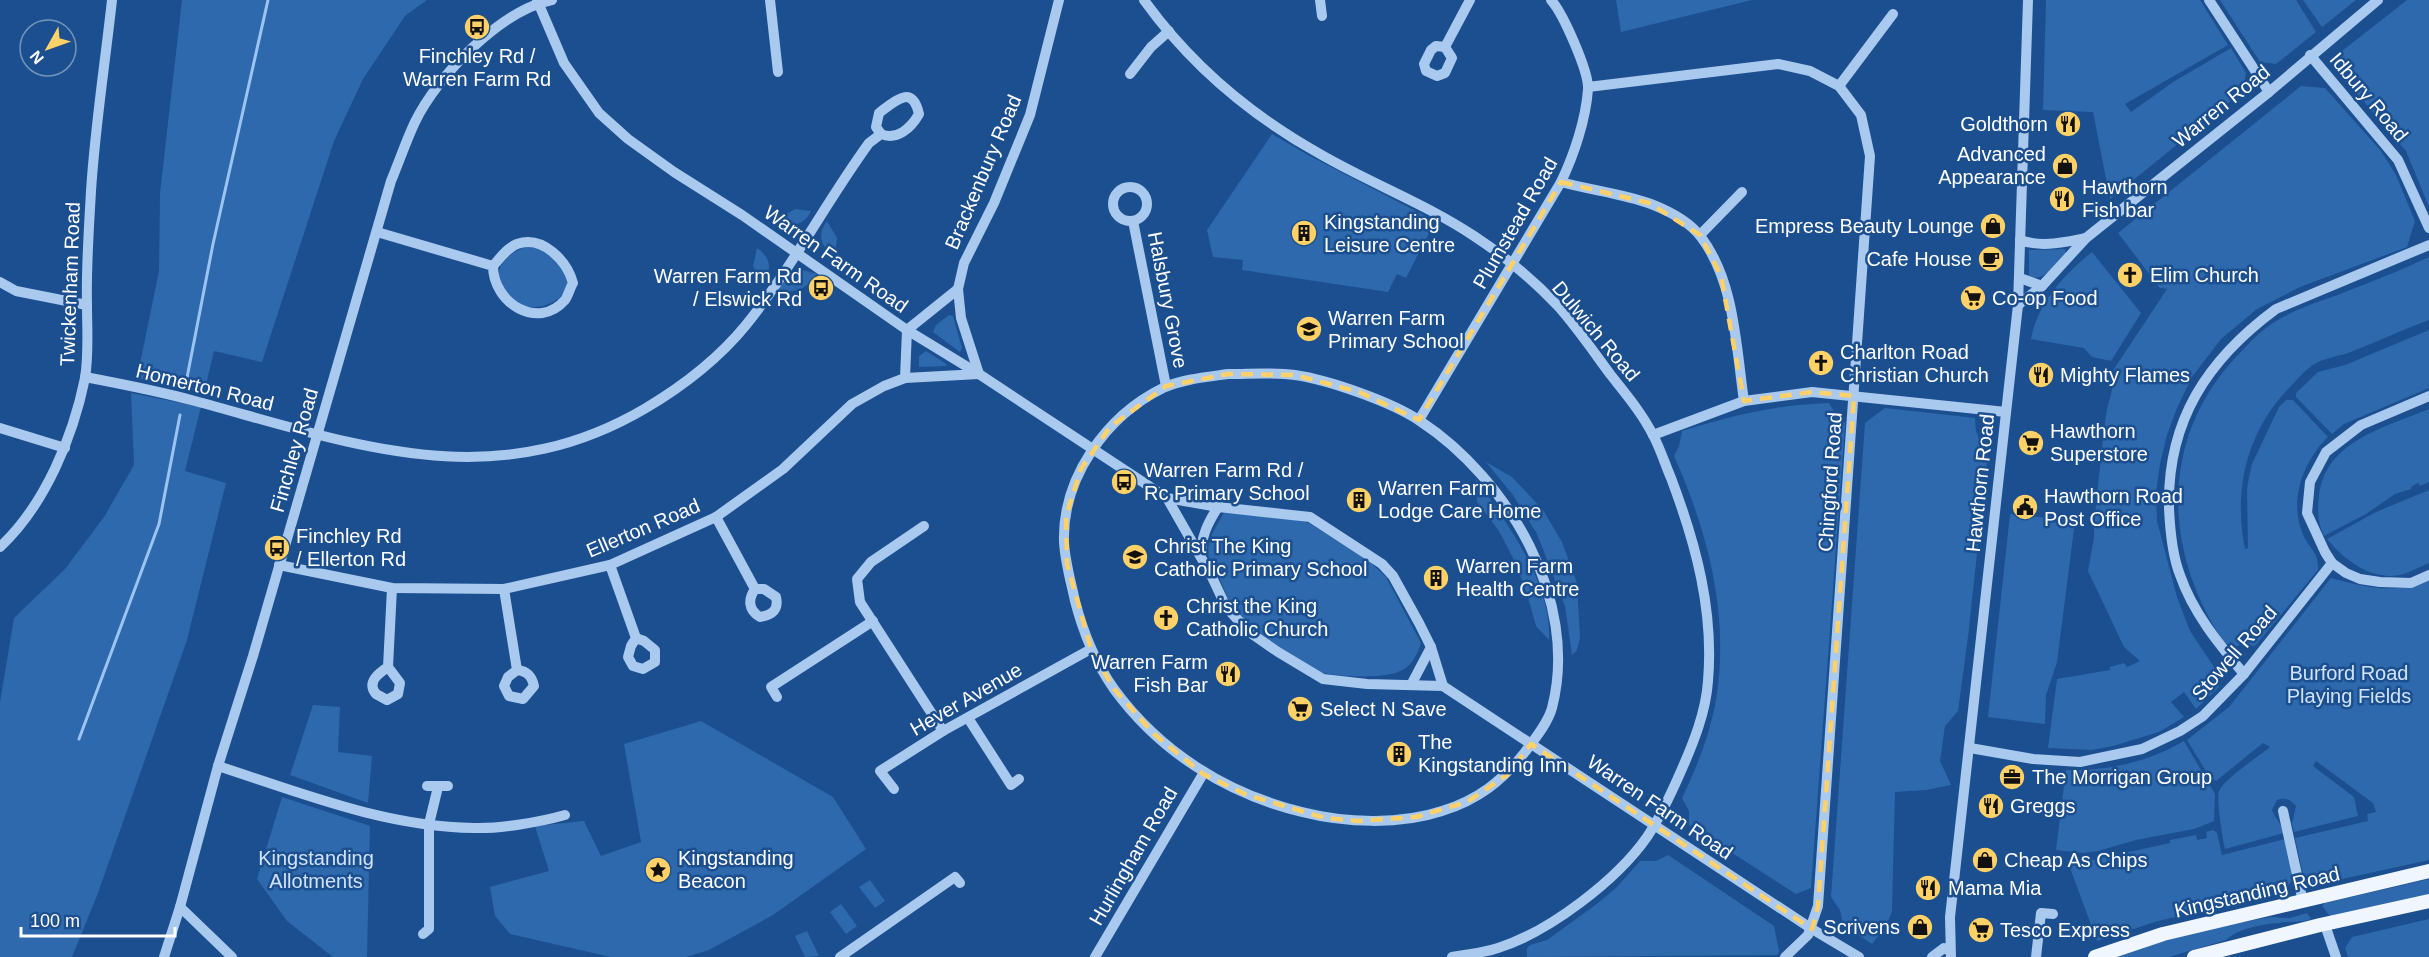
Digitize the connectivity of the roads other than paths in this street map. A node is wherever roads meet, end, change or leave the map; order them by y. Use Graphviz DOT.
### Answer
graph roads {
  1 [pos="112,0"];
  2 [pos="552,0"];
  3 [pos="770,0"];
  4 [pos="1059,0"];
  5 [pos="1144,0"];
  6 [pos="1320,0"];
  7 [pos="1470,0"];
  8 [pos="1551,0"];
  9 [pos="2028,0"];
  10 [pos="2210,0"];
  11 [pos="2378,0"];
  12 [pos="537,1"];
  13 [pos="1893,14"];
  14 [pos="1322,16"];
  15 [pos="1169,31"];
  16 [pos="1445,47"];
  17 [pos="2310,55"];
  18 [pos="778,72"];
  19 [pos="1130,74"];
  20 [pos="1839,86"];
  21 [pos="1588,87"];
  22 [pos="2269,92"];
  23 [pos="880,134"];
  24 [pos="1561,182"];
  25 [pos="1742,192"];
  26 [pos="1133,221"];
  27 [pos="2429,228"];
  28 [pos="378,232"];
  29 [pos="1700,235"];
  30 [pos="2086,238"];
  31 [pos="2020,240"];
  32 [pos="2429,246"];
  33 [pos="796,253"];
  34 [pos="493,266"];
  35 [pos="1512,266"];
  36 [pos="2020,278"];
  37 [pos="0,282"];
  38 [pos="2042,286"];
  39 [pos="958,289"];
  40 [pos="87,305"];
  41 [pos="2018,305"];
  42 [pos="907,330"];
  43 [pos="979,374"];
  44 [pos="85,377"];
  45 [pos="905,378"];
  46 [pos="1166,386"];
  47 [pos="1854,396"];
  48 [pos="2429,396"];
  49 [pos="1744,400"];
  50 [pos="2006,412"];
  51 [pos="1419,420"];
  52 [pos="0,428"];
  53 [pos="316,435"];
  54 [pos="1653,435"];
  55 [pos="65,448"];
  56 [pos="1093,449"];
  57 [pos="1167,498"];
  58 [pos="1218,507"];
  59 [pos="716,517"];
  60 [pos="924,526"];
  61 [pos="0,547"];
  62 [pos="1201,557"];
  63 [pos="2332,563"];
  64 [pos="279,565"];
  65 [pos="610,565"];
  66 [pos="2429,574"];
  67 [pos="392,588"];
  68 [pos="504,589"];
  69 [pos="755,589"];
  70 [pos="873,621"];
  71 [pos="636,639"];
  72 [pos="1431,647"];
  73 [pos="1091,649"];
  74 [pos="388,667"];
  75 [pos="517,670"];
  76 [pos="2244,674"];
  77 [pos="1411,685"];
  78 [pos="1443,686"];
  79 [pos="777,698"];
  80 [pos="968,718"];
  81 [pos="943,731"];
  82 [pos="1531,744"];
  83 [pos="1970,748"];
  84 [pos="218,766"];
  85 [pos="1203,774"];
  86 [pos="1018,779"];
  87 [pos="438,786"];
  88 [pos="894,789"];
  89 [pos="2283,811"];
  90 [pos="565,815"];
  91 [pos="429,824"];
  92 [pos="1654,825"];
  93 [pos="2429,870"];
  94 [pos="960,884"];
  95 [pos="2429,901"];
  96 [pos="2303,902"];
  97 [pos="180,907"];
  98 [pos="2053,914"];
  99 [pos="2325,925"];
  100 [pos="1812,929"];
  101 [pos="423,934"];
  102 [pos="1499,953"];
  103 [pos="1947,953"];
  104 [pos="164,957"];
  105 [pos="232,957"];
  106 [pos="840,957"];
  107 [pos="1095,957"];
  108 [pos="1452,957"];
  109 [pos="1785,957"];
  110 [pos="1859,957"];
  111 [pos="1932,957"];
  112 [pos="2036,957"];
  113 [pos="2095,957"];
  114 [pos="2194,957"];
  115 [pos="2336,957"];
  1 -- 40 [label="street, Twickenham Road"];
  2 -- 12 [label="street"];
  3 -- 18 [label="street"];
  4 -- 39 [label="street, Brackenbury Road"];
  5 -- 15 [label="street, Dulwich Road"];
  6 -- 14 [label="street"];
  7 -- 16 [label="street"];
  8 -- 21 [label="street, Plumstead Road"];
  9 -- 31 [label="street, Hawthorn Road"];
  10 -- 22 [label="street"];
  11 -- 17 [label="street, Warren Road"];
  12 -- 28 [label="street, Finchley Road"];
  12 -- 33 [label="street, Warren Farm Road"];
  13 -- 20 [label="street"];
  15 -- 19 [label="street"];
  15 -- 35 [label="street, Dulwich Road"];
  17 -- 22 [label="street, Warren Road"];
  17 -- 27 [label="street, Idbury Road"];
  20 -- 21 [label="street, Chingford Road"];
  20 -- 47 [label="street, Chingford Road"];
  21 -- 24 [label="street, Plumstead Road"];
  22 -- 30 [label="street, Warren Road"];
  23 -- 33 [label="street, Homerton Road"];
  24 -- 29 [label="street"];
  24 -- 35 [label="street, Plumstead Road"];
  25 -- 29 [label="street"];
  26 -- 46 [label="street, Halsbury Grove"];
  28 -- 34 [label="street"];
  28 -- 53 [label="street, Finchley Road"];
  29 -- 49 [label="street"];
  30 -- 31 [label="street, Warren Road"];
  30 -- 38 [label="street, Warren Road"];
  31 -- 36 [label="street, Hawthorn Road"];
  32 -- 76 [label="street"];
  33 -- 42 [label="street, Warren Farm Road"];
  33 -- 53 [label="street, Homerton Road"];
  34 -- 34 [label="street"];
  35 -- 51 [label="street, Plumstead Road"];
  35 -- 54 [label="street, Dulwich Road"];
  36 -- 38 [label="street"];
  36 -- 41 [label="street, Hawthorn Road"];
  37 -- 40 [label="street"];
  38 -- 41 [label="street, Warren Road"];
  39 -- 42 [label="street"];
  39 -- 43 [label="street, Brackenbury Road"];
  40 -- 44 [label="street, Twickenham Road"];
  41 -- 50 [label="street, Hawthorn Road"];
  42 -- 43 [label="street, Warren Farm Road"];
  42 -- 45 [label="street"];
  43 -- 45 [label="street, Ellerton Road"];
  43 -- 56 [label="street, Warren Farm Road"];
  44 -- 53 [label="street, Homerton Road"];
  44 -- 55 [label="street, Twickenham Road"];
  45 -- 59 [label="street, Ellerton Road"];
  46 -- 51 [label="street"];
  46 -- 56 [label="street"];
  47 -- 49 [label="street"];
  47 -- 50 [label="street"];
  47 -- 100 [label="street, Chingford Road"];
  48 -- 63 [label="street"];
  49 -- 54 [label="street"];
  50 -- 83 [label="street, Hawthorn Road"];
  51 -- 82 [label="street"];
  52 -- 55 [label="street"];
  53 -- 64 [label="street, Finchley Road"];
  54 -- 92 [label="street, Dulwich Road"];
  55 -- 61 [label="street, Twickenham Road"];
  56 -- 57 [label="street, Warren Farm Road"];
  56 -- 73 [label="street"];
  57 -- 58 [label="street, Warren Farm Road"];
  57 -- 62 [label="street, Warren Farm Road"];
  58 -- 62 [label="street"];
  58 -- 72 [label="street, Warren Farm Road"];
  59 -- 65 [label="street, Ellerton Road"];
  59 -- 69 [label="street"];
  60 -- 70 [label="street"];
  62 -- 77 [label="street, Warren Farm Road"];
  63 -- 66 [label="street"];
  63 -- 76 [label="street, Stowell Road"];
  64 -- 67 [label="street, Ellerton Road"];
  64 -- 84 [label="street, Finchley Road"];
  65 -- 68 [label="street, Ellerton Road"];
  65 -- 71 [label="street"];
  67 -- 68 [label="street, Ellerton Road"];
  67 -- 74 [label="street"];
  68 -- 75 [label="street"];
  70 -- 79 [label="street"];
  70 -- 81 [label="street"];
  72 -- 77 [label="street"];
  72 -- 78 [label="street, Warren Farm Road"];
  73 -- 80 [label="street, Hever Avenue"];
  73 -- 85 [label="street"];
  76 -- 83 [label="street, Stowell Road"];
  77 -- 78 [label="street, Warren Farm Road"];
  78 -- 82 [label="street, Warren Farm Road"];
  80 -- 81 [label="street, Hever Avenue"];
  80 -- 86 [label="street"];
  81 -- 88 [label="street, Hever Avenue"];
  82 -- 85 [label="street"];
  82 -- 92 [label="street, Warren Farm Road"];
  83 -- 103 [label="street, Hawthorn Road"];
  84 -- 91 [label="street"];
  84 -- 97 [label="street, Finchley Road"];
  85 -- 107 [label="street, Hurlingham Road"];
  87 -- 91 [label="street"];
  89 -- 96 [label="street"];
  90 -- 91 [label="street"];
  91 -- 101 [label="street"];
  92 -- 100 [label="street, Warren Farm Road"];
  92 -- 102 [label="street, Dulwich Road"];
  93 -- 96 [label="main road, Kingstanding Road"];
  94 -- 106 [label="street"];
  95 -- 99 [label="main road"];
  96 -- 113 [label="main road, Kingstanding Road"];
  97 -- 104 [label="street, Finchley Road"];
  97 -- 105 [label="street"];
  98 -- 112 [label="street"];
  99 -- 114 [label="main road"];
  99 -- 115 [label="street"];
  100 -- 109 [label="street"];
  100 -- 110 [label="street, Warren Farm Road"];
  102 -- 108 [label="street, Dulwich Road"];
  103 -- 111 [label="street"];
}
